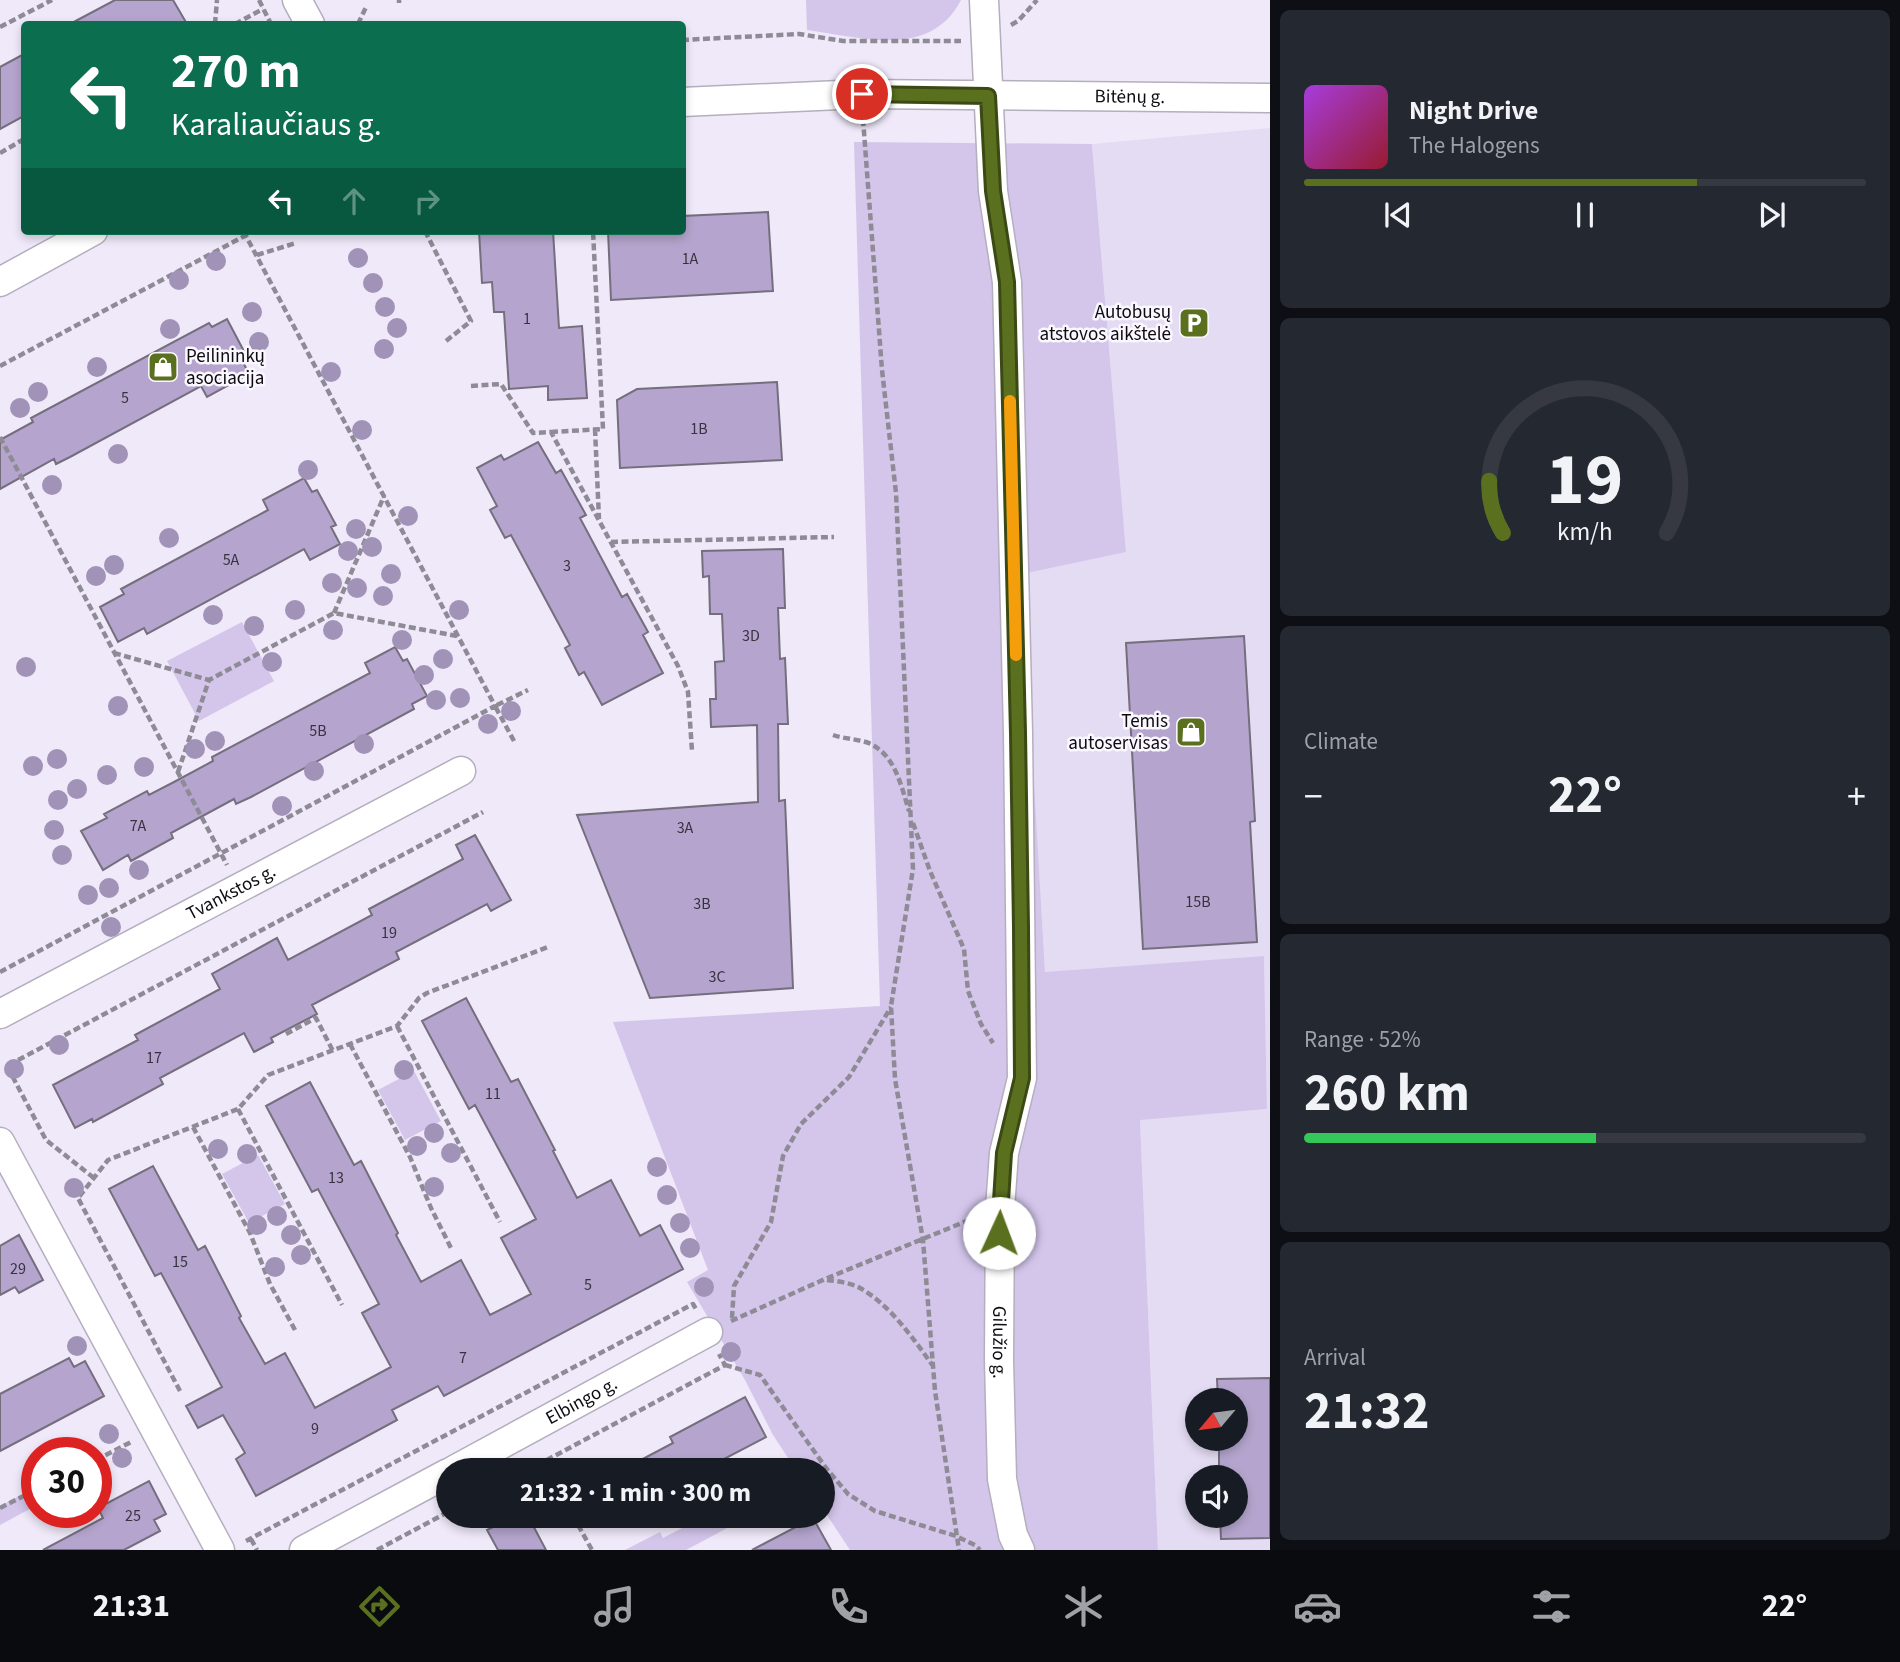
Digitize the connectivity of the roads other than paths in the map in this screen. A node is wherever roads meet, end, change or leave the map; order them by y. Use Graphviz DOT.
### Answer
graph roads {
  1 [pos="298,0"];
  2 [pos="984,0"];
  3 [pos="308,21"];
  4 [pos="988,96"];
  5 [pos="1270,98"];
  6 [pos="686,102"];
  7 [pos="86,235"];
  8 [pos="0,282"];
  9 [pos="461,771"];
  10 [pos="0,1014"];
  11 [pos="0,1142"];
  12 [pos="719,1327"];
  13 [pos="476,1458"];
  14 [pos="436,1479"];
  15 [pos="230,1547"];
  16 [pos="304,1550"];
  17 [pos="1020,1550"];
  1 -- 3 [label="street"];
  2 -- 4 [label="street, Gilužio g."];
  4 -- 5 [label="street, Bitėnų g."];
  4 -- 6 [label="street, Bitėnų g."];
  4 -- 17 [label="street, Gilužio g."];
  7 -- 8 [label="street"];
  9 -- 10 [label="street, Tvankstos g."];
  11 -- 15 [label="street"];
  12 -- 13 [label="street, Elbingo g."];
  14 -- 16 [label="street"];
}
